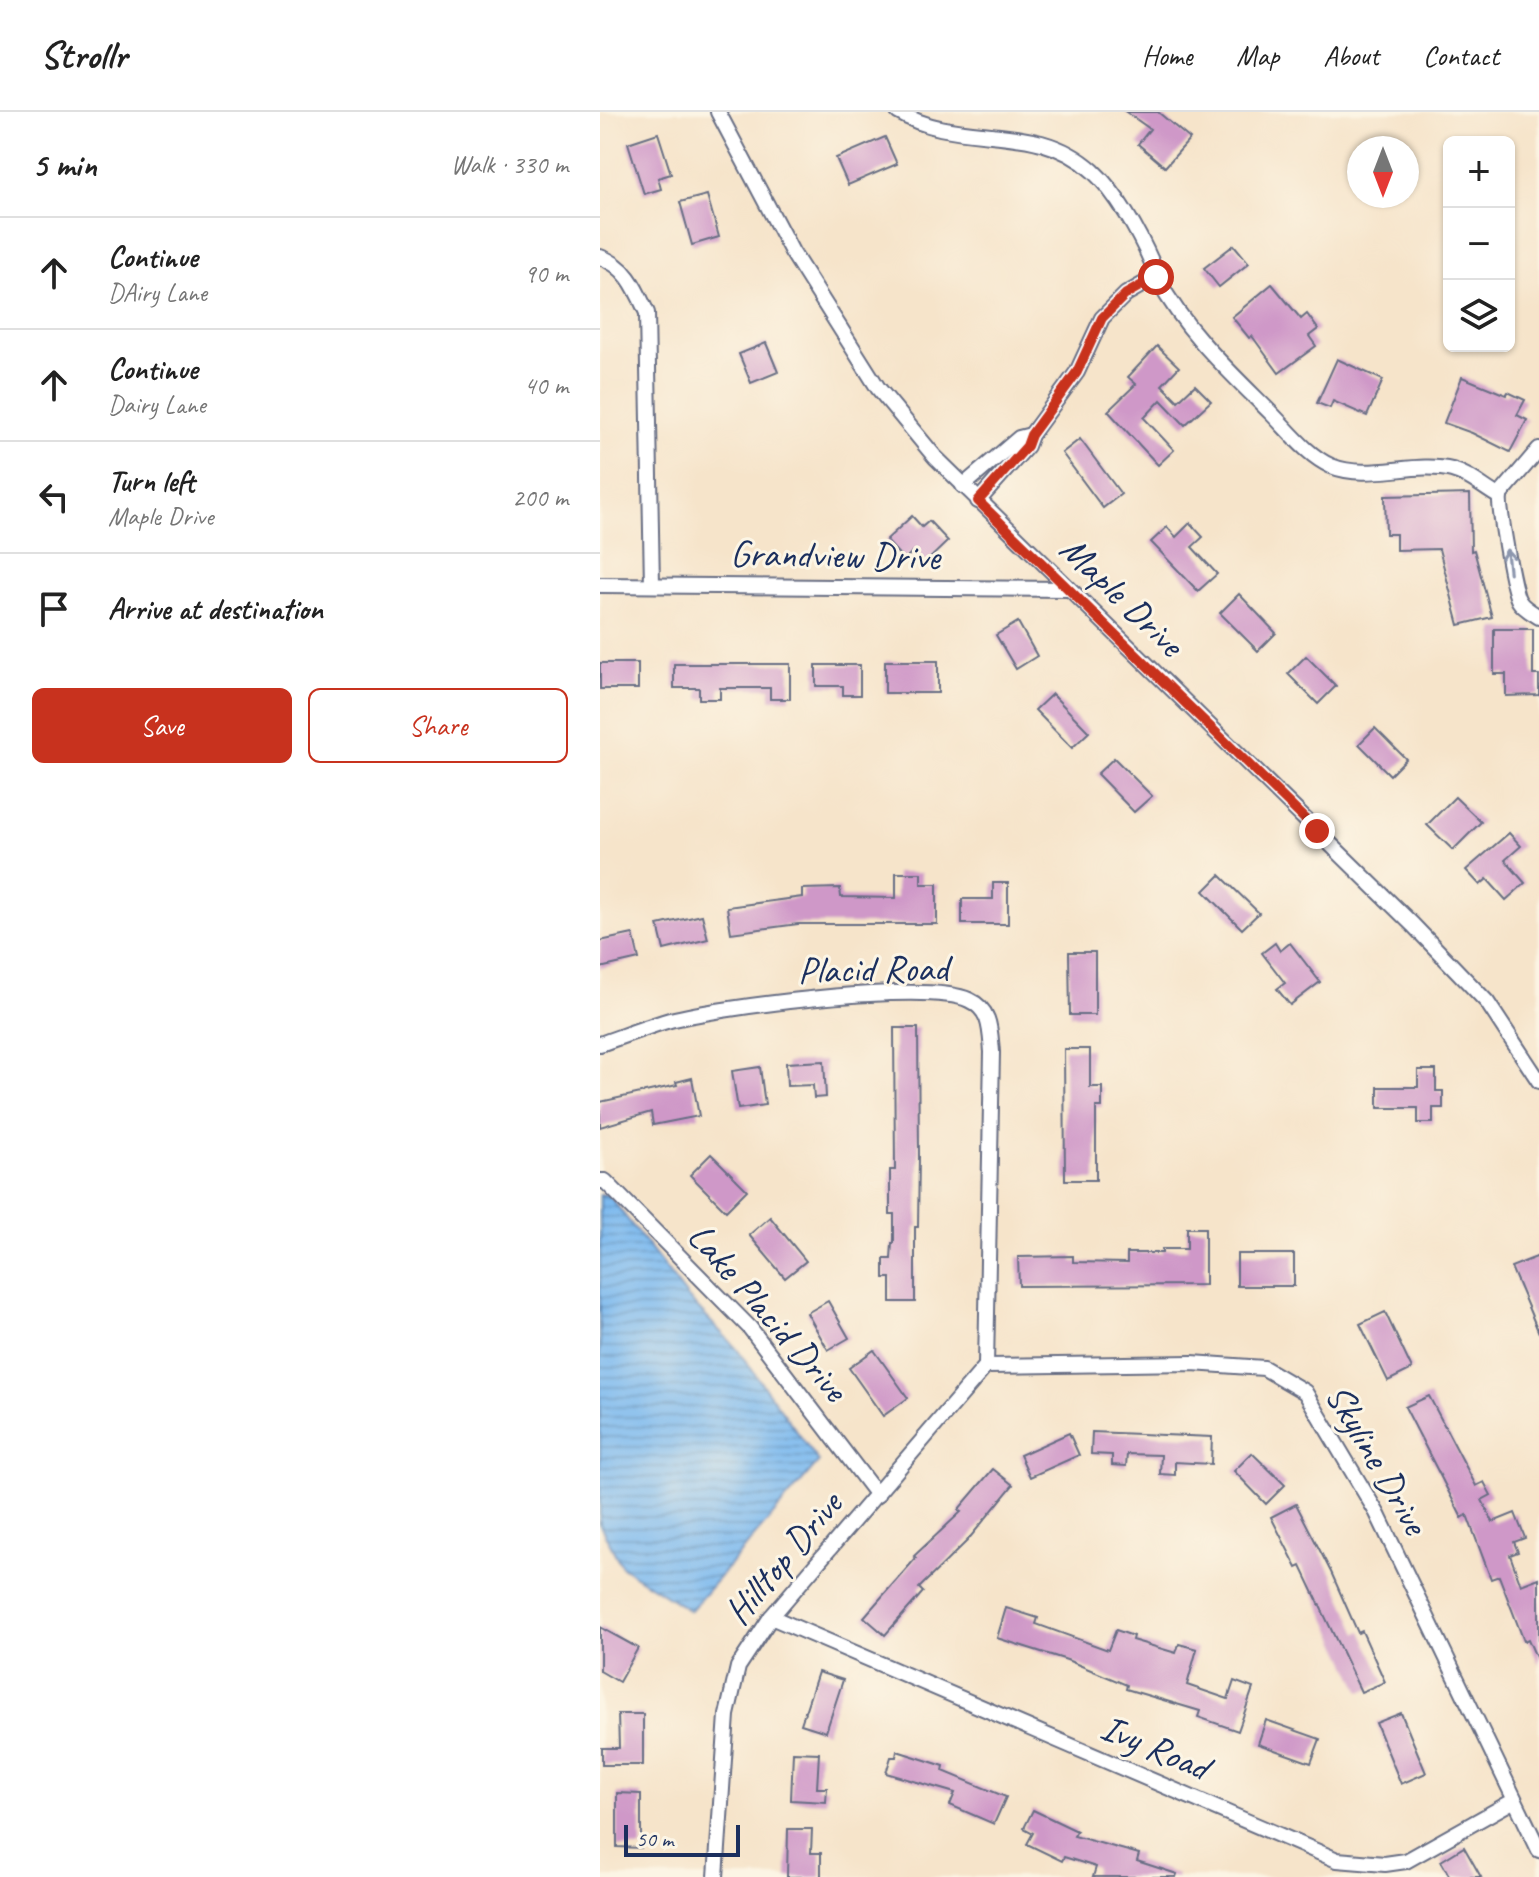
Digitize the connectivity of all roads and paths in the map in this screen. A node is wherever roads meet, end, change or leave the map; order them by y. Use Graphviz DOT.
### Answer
graph roads {
  1 [pos="718,112"];
  2 [pos="898,112"];
  3 [pos="600,257"];
  4 [pos="1156,277"];
  5 [pos="1031,435"];
  6 [pos="1539,449"];
  7 [pos="963,486"];
  8 [pos="1500,497"];
  9 [pos="978,501"];
  10 [pos="600,585"];
  11 [pos="652,585"];
  12 [pos="1069,589"];
  13 [pos="1539,617"];
  14 [pos="600,1044"];
  15 [pos="1539,1081"];
  16 [pos="600,1181"];
  17 [pos="986,1366"];
  18 [pos="877,1495"];
  19 [pos="771,1617"];
  20 [pos="1513,1801"];
  21 [pos="1539,1850"];
  22 [pos="716,1877"];
  1 -- 7 [label="street, Maple Drive"];
  2 -- 4 [label="street"];
  3 -- 11 [label="street"];
  4 -- 5 [label="street"];
  4 -- 8 [label="street"];
  5 -- 7 [label="street"];
  5 -- 9 [label="street"];
  6 -- 8 [label="street"];
  7 -- 9 [label="street, Maple Drive"];
  13 -- 8 [label="street, one-way"];
  9 -- 12 [label="street, Maple Drive"];
  10 -- 11 [label="street, Grandview Drive"];
  11 -- 12 [label="street, Grandview Drive"];
  12 -- 15 [label="street, Maple Drive"];
  14 -- 17 [label="street, Placid Road"];
  16 -- 18 [label="street, Lake Placid Drive"];
  17 -- 18 [label="street, Hilltop Drive"];
  17 -- 20 [label="street, Skyline Drive"];
  18 -- 19 [label="street, Hilltop Drive"];
  19 -- 20 [label="street, Ivy Road"];
  19 -- 22 [label="street, Hilltop Drive"];
  20 -- 21 [label="street, Skyline Drive"];
}
